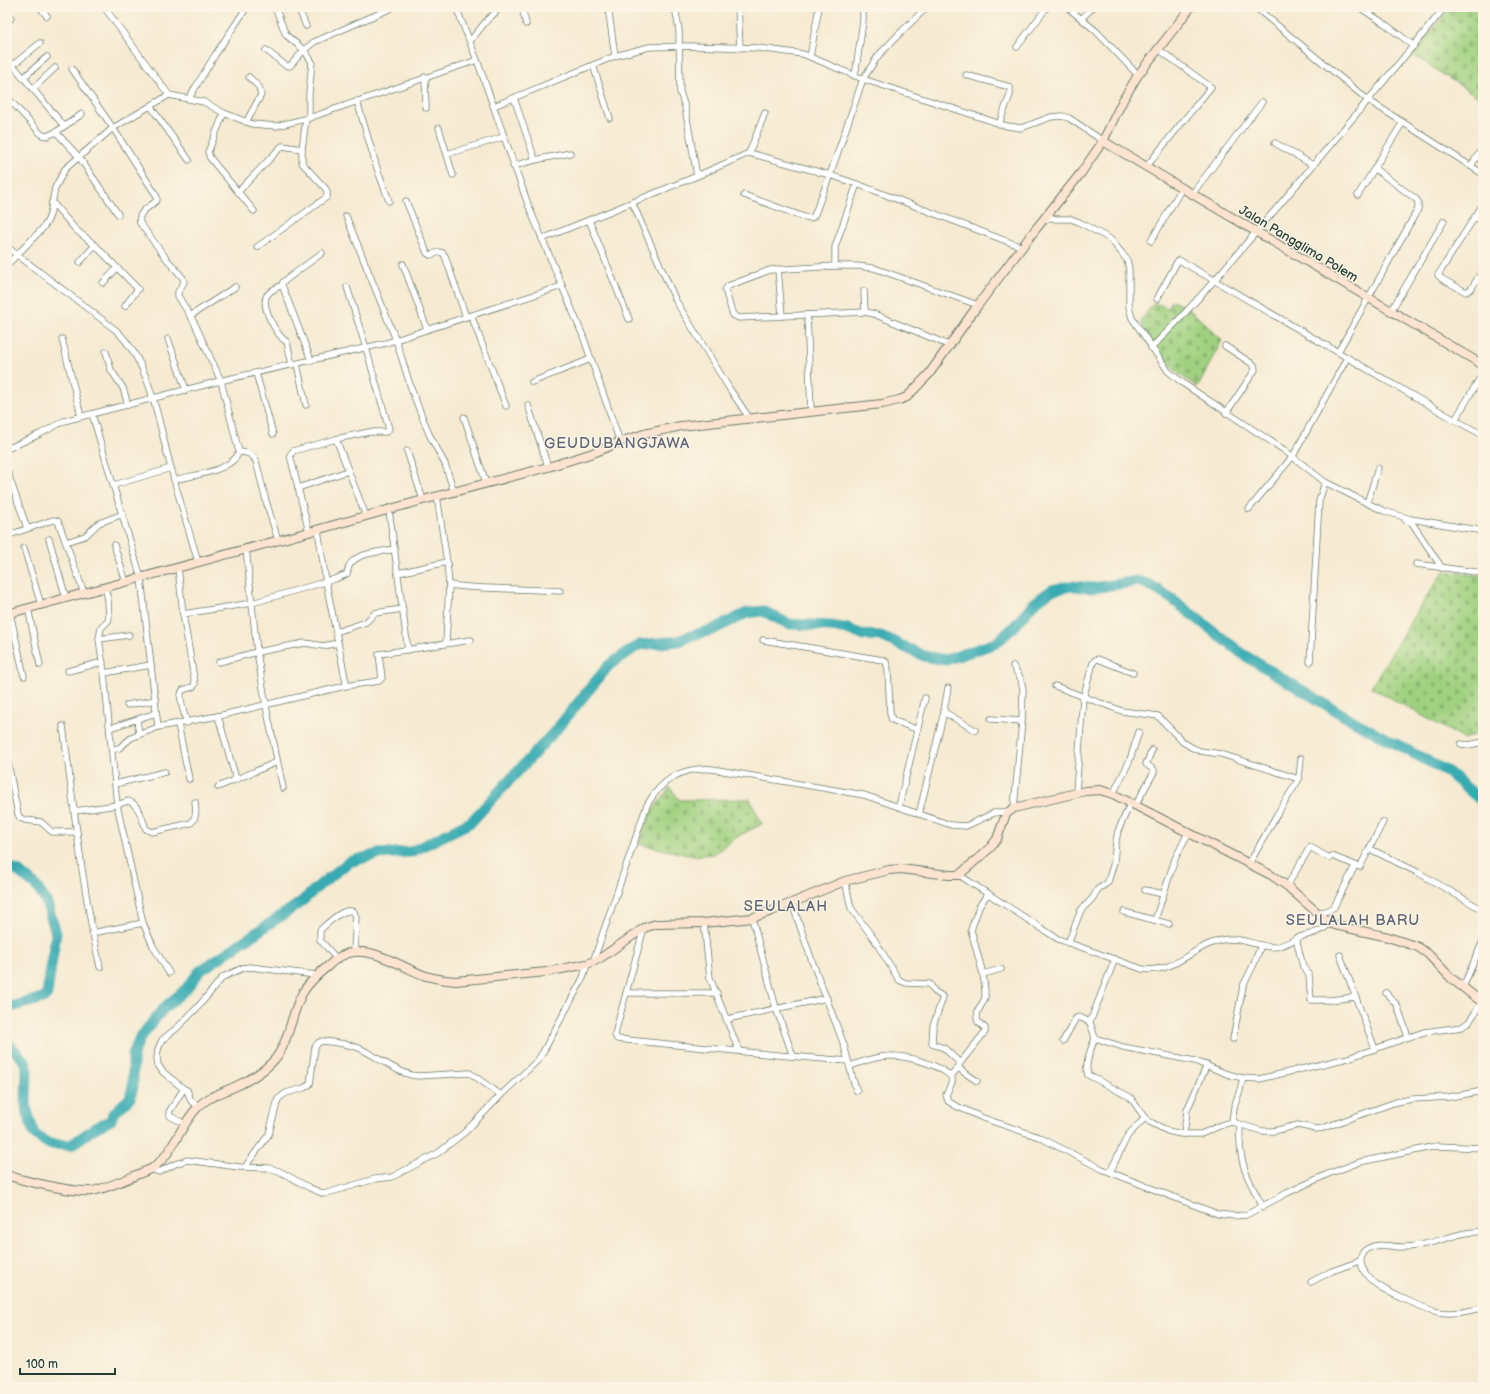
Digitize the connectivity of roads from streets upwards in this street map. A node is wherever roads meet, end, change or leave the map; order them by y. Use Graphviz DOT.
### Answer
graph roads {
  1 [pos="40,7"];
  2 [pos="104,7"];
  3 [pos="247,7"];
  4 [pos="275,7"];
  5 [pos="298,7"];
  6 [pos="394,7"];
  7 [pos="456,7"];
  8 [pos="498,7"];
  9 [pos="522,7"];
  10 [pos="608,7"];
  11 [pos="675,7"];
  12 [pos="738,7"];
  13 [pos="819,7"];
  14 [pos="863,7"];
  15 [pos="927,7"];
  16 [pos="1047,7"];
  17 [pos="1068,7"];
  18 [pos="1093,7"];
  19 [pos="1191,7"];
  20 [pos="1255,7"];
  21 [pos="1359,7"];
  22 [pos="1445,7"];
  23 [pos="383,9"];
  24 [pos="47,16"];
  25 [pos="1082,18"];
  26 [pos="526,24"];
  27 [pos="306,26"];
  28 [pos="470,41"];
  29 [pos="40,43"];
  30 [pos="680,46"];
  31 [pos="1414,46"];
  32 [pos="1017,47"];
  33 [pos="740,48"];
  34 [pos="1158,49"];
  35 [pos="266,50"];
  36 [pos="304,50"];
  37 [pos="615,56"];
  38 [pos="46,57"];
  39 [pos="810,57"];
  40 [pos="7,58"];
  41 [pos="477,60"];
  42 [pos="12,65"];
  43 [pos="593,65"];
  44 [pos="55,68"];
  45 [pos="72,69"];
  46 [pos="966,75"];
  47 [pos="1138,75"];
  48 [pos="855,76"];
  49 [pos="249,77"];
  50 [pos="425,77"];
  51 [pos="23,78"];
  52 [pos="862,79"];
  53 [pos="32,89"];
  54 [pos="169,95"];
  55 [pos="7,97"];
  56 [pos="189,98"];
  57 [pos="514,98"];
  58 [pos="1368,100"];
  59 [pos="357,102"];
  60 [pos="1262,102"];
  61 [pos="494,106"];
  62 [pos="151,107"];
  63 [pos="426,108"];
  64 [pos="224,113"];
  65 [pos="765,113"];
  66 [pos="82,114"];
  67 [pos="610,118"];
  68 [pos="307,119"];
  69 [pos="246,122"];
  70 [pos="1403,122"];
  71 [pos="999,124"];
  72 [pos="64,126"];
  73 [pos="113,128"];
  74 [pos="439,128"];
  75 [pos="56,132"];
  76 [pos="504,137"];
  77 [pos="1103,141"];
  78 [pos="1275,143"];
  79 [pos="1483,147"];
  80 [pos="302,149"];
  81 [pos="570,153"];
  82 [pos="749,153"];
  83 [pos="447,154"];
  84 [pos="79,157"];
  85 [pos="189,160"];
  86 [pos="535,160"];
  87 [pos="1314,165"];
  88 [pos="513,166"];
  89 [pos="1471,166"];
  90 [pos="1146,167"];
  91 [pos="1375,169"];
  92 [pos="1483,174"];
  93 [pos="453,175"];
  94 [pos="830,175"];
  95 [pos="697,176"];
  96 [pos="857,184"];
  97 [pos="1182,188"];
  98 [pos="238,192"];
  99 [pos="1192,194"];
  100 [pos="744,195"];
  101 [pos="1358,195"];
  102 [pos="389,201"];
  103 [pos="406,201"];
  104 [pos="52,202"];
  105 [pos="632,202"];
  106 [pos="1483,204"];
  107 [pos="254,211"];
  108 [pos="118,214"];
  109 [pos="346,216"];
  110 [pos="1475,217"];
  111 [pos="589,220"];
  112 [pos="1444,221"];
  113 [pos="1483,221"];
  114 [pos="1039,225"];
  115 [pos="1256,232"];
  116 [pos="542,239"];
  117 [pos="1150,241"];
  118 [pos="94,245"];
  119 [pos="7,247"];
  120 [pos="257,247"];
  121 [pos="1022,247"];
  122 [pos="322,252"];
  123 [pos="17,255"];
  124 [pos="80,262"];
  125 [pos="403,264"];
  126 [pos="7,265"];
  127 [pos="835,266"];
  128 [pos="117,268"];
  129 [pos="778,269"];
  130 [pos="1483,270"];
  131 [pos="1215,280"];
  132 [pos="103,283"];
  133 [pos="282,285"];
  134 [pos="562,286"];
  135 [pos="235,287"];
  136 [pos="347,287"];
  137 [pos="864,291"];
  138 [pos="1369,298"];
  139 [pos="1157,299"];
  140 [pos="978,305"];
  141 [pos="125,306"];
  142 [pos="1391,311"];
  143 [pos="865,312"];
  144 [pos="807,315"];
  145 [pos="190,316"];
  146 [pos="469,316"];
  147 [pos="782,316"];
  148 [pos="629,319"];
  149 [pos="427,330"];
  150 [pos="62,339"];
  151 [pos="168,339"];
  152 [pos="396,340"];
  153 [pos="951,346"];
  154 [pos="1225,346"];
  155 [pos="366,348"];
  156 [pos="1151,348"];
  157 [pos="106,352"];
  158 [pos="1338,352"];
  159 [pos="1347,358"];
  160 [pos="591,359"];
  161 [pos="311,360"];
  162 [pos="295,364"];
  163 [pos="1483,365"];
  164 [pos="256,373"];
  165 [pos="1483,373"];
  166 [pos="221,381"];
  167 [pos="532,382"];
  168 [pos="186,390"];
  169 [pos="154,398"];
  170 [pos="128,405"];
  171 [pos="306,405"];
  172 [pos="528,405"];
  173 [pos="506,406"];
  174 [pos="811,411"];
  175 [pos="1226,413"];
  176 [pos="92,414"];
  177 [pos="81,416"];
  178 [pos="464,417"];
  179 [pos="750,419"];
  180 [pos="1455,420"];
  181 [pos="273,434"];
  182 [pos="1483,435"];
  183 [pos="336,439"];
  184 [pos="620,442"];
  185 [pos="7,449"];
  186 [pos="407,451"];
  187 [pos="239,452"];
  188 [pos="1293,456"];
  189 [pos="548,467"];
  190 [pos="171,468"];
  191 [pos="1378,468"];
  192 [pos="348,470"];
  193 [pos="7,471"];
  194 [pos="174,480"];
  195 [pos="1326,482"];
  196 [pos="486,483"];
  197 [pos="114,485"];
  198 [pos="298,488"];
  199 [pos="454,492"];
  200 [pos="437,496"];
  201 [pos="423,500"];
  202 [pos="1367,503"];
  203 [pos="1249,509"];
  204 [pos="389,510"];
  205 [pos="1384,511"];
  206 [pos="123,514"];
  207 [pos="366,516"];
  208 [pos="27,528"];
  209 [pos="313,531"];
  210 [pos="1483,531"];
  211 [pos="12,534"];
  212 [pos="49,539"];
  213 [pos="278,540"];
  214 [pos="66,542"];
  215 [pos="114,545"];
  216 [pos="24,548"];
  217 [pos="246,548"];
  218 [pos="395,549"];
  219 [pos="198,562"];
  220 [pos="447,562"];
  221 [pos="1416,564"];
  222 [pos="178,567"];
  223 [pos="1442,568"];
  224 [pos="398,573"];
  225 [pos="1483,573"];
  226 [pos="141,578"];
  227 [pos="126,582"];
  228 [pos="326,582"];
  229 [pos="449,585"];
  230 [pos="105,587"];
  231 [pos="560,591"];
  232 [pos="84,593"];
  233 [pos="66,598"];
  234 [pos="252,603"];
  235 [pos="41,605"];
  236 [pos="28,608"];
  237 [pos="403,609"];
  238 [pos="9,613"];
  239 [pos="183,614"];
  240 [pos="336,632"];
  241 [pos="129,635"];
  242 [pos="99,638"];
  243 [pos="471,640"];
  244 [pos="763,640"];
  245 [pos="338,643"];
  246 [pos="446,643"];
  247 [pos="408,650"];
  248 [pos="257,652"];
  249 [pos="103,662"];
  250 [pos="219,662"];
  251 [pos="1310,662"];
  252 [pos="151,665"];
  253 [pos="40,666"];
  254 [pos="1014,666"];
  255 [pos="68,670"];
  256 [pos="104,673"];
  257 [pos="1133,673"];
  258 [pos="24,676"];
  259 [pos="345,686"];
  260 [pos="1055,686"];
  261 [pos="948,688"];
  262 [pos="924,698"];
  263 [pos="1084,698"];
  264 [pos="156,700"];
  265 [pos="127,705"];
  266 [pos="266,706"];
  267 [pos="944,712"];
  268 [pos="156,713"];
  269 [pos="218,716"];
  270 [pos="992,719"];
  271 [pos="137,720"];
  272 [pos="187,722"];
  273 [pos="1022,722"];
  274 [pos="178,724"];
  275 [pos="63,726"];
  276 [pos="158,727"];
  277 [pos="110,728"];
  278 [pos="916,728"];
  279 [pos="975,730"];
  280 [pos="1139,732"];
  281 [pos="140,734"];
  282 [pos="1483,742"];
  283 [pos="1461,744"];
  284 [pos="112,750"];
  285 [pos="1152,750"];
  286 [pos="7,758"];
  287 [pos="1302,758"];
  288 [pos="277,762"];
  289 [pos="8,771"];
  290 [pos="165,772"];
  291 [pos="189,779"];
  292 [pos="236,779"];
  293 [pos="1299,779"];
  294 [pos="115,784"];
  295 [pos="218,787"];
  296 [pos="283,788"];
  297 [pos="1076,792"];
  298 [pos="1113,794"];
  299 [pos="194,802"];
  300 [pos="117,805"];
  301 [pos="1133,805"];
  302 [pos="899,806"];
  303 [pos="1011,810"];
  304 [pos="75,811"];
  305 [pos="919,814"];
  306 [pos="1383,822"];
  307 [pos="77,832"];
  308 [pos="1188,833"];
  309 [pos="1370,849"];
  310 [pos="1249,864"];
  311 [pos="1355,866"];
  312 [pos="959,874"];
  313 [pos="845,881"];
  314 [pos="1288,886"];
  315 [pos="1145,890"];
  316 [pos="988,892"];
  317 [pos="1163,894"];
  318 [pos="792,903"];
  319 [pos="1483,910"];
  320 [pos="1124,912"];
  321 [pos="1316,912"];
  322 [pos="752,918"];
  323 [pos="1155,920"];
  324 [pos="1329,922"];
  325 [pos="143,923"];
  326 [pos="704,923"];
  327 [pos="1169,924"];
  328 [pos="644,928"];
  329 [pos="92,933"];
  330 [pos="1296,938"];
  331 [pos="1483,941"];
  332 [pos="1068,943"];
  333 [pos="1260,945"];
  334 [pos="354,952"];
  335 [pos="1340,955"];
  336 [pos="337,959"];
  337 [pos="1115,959"];
  338 [pos="590,963"];
  339 [pos="100,967"];
  340 [pos="1001,969"];
  341 [pos="169,973"];
  342 [pos="983,974"];
  343 [pos="316,975"];
  344 [pos="1463,987"];
  345 [pos="626,993"];
  346 [pos="717,993"];
  347 [pos="1386,993"];
  348 [pos="1355,997"];
  349 [pos="827,998"];
  350 [pos="1483,1002"];
  351 [pos="776,1008"];
  352 [pos="727,1019"];
  353 [pos="1090,1022"];
  354 [pos="1408,1036"];
  355 [pos="1095,1038"];
  356 [pos="1233,1039"];
  357 [pos="1063,1041"];
  358 [pos="1375,1049"];
  359 [pos="739,1051"];
  360 [pos="793,1056"];
  361 [pos="849,1063"];
  362 [pos="1208,1065"];
  363 [pos="959,1066"];
  364 [pos="952,1076"];
  365 [pos="1243,1078"];
  366 [pos="977,1081"];
  367 [pos="184,1089"];
  368 [pos="857,1091"];
  369 [pos="1483,1091"];
  370 [pos="501,1095"];
  371 [pos="198,1106"];
  372 [pos="1145,1118"];
  373 [pos="1232,1122"];
  374 [pos="185,1124"];
  375 [pos="1240,1125"];
  376 [pos="1184,1134"];
  377 [pos="1483,1148"];
  378 [pos="245,1167"];
  379 [pos="151,1169"];
  380 [pos="1110,1172"];
  381 [pos="7,1175"];
  382 [pos="1263,1207"];
  383 [pos="1483,1232"];
  384 [pos="1360,1261"];
  385 [pos="1311,1282"];
  386 [pos="1483,1308"];
  1 -- 24 [label="street"];
  2 -- 54 [label="street"];
  3 -- 56 [label="street"];
  4 -- 36 [label="street"];
  5 -- 27 [label="street"];
  6 -- 23 [label="street"];
  7 -- 28 [label="street"];
  8 -- 28 [label="street"];
  9 -- 26 [label="street"];
  10 -- 37 [label="street"];
  11 -- 30 [label="street"];
  12 -- 33 [label="street"];
  13 -- 39 [label="street"];
  14 -- 48 [label="street"];
  15 -- 52 [label="street"];
  16 -- 32 [label="street"];
  17 -- 25 [label="street"];
  18 -- 25 [label="street"];
  19 -- 34 [label="street"];
  20 -- 58 [label="street"];
  21 -- 31 [label="street"];
  22 -- 31 [label="street"];
  23 -- 36 [label="street"];
  25 -- 47 [label="street"];
  28 -- 41 [label="street"];
  29 -- 42 [label="street"];
  30 -- 33 [label="street"];
  30 -- 37 [label="street"];
  30 -- 95 [label="street"];
  31 -- 58 [label="street"];
  33 -- 39 [label="street"];
  34 -- 47 [label="street"];
  34 -- 90 [label="street"];
  35 -- 36 [label="street"];
  36 -- 68 [label="street"];
  37 -- 43 [label="street"];
  38 -- 51 [label="street"];
  39 -- 48 [label="street"];
  40 -- 42 [label="street"];
  41 -- 50 [label="street"];
  41 -- 61 [label="street"];
  42 -- 51 [label="street"];
  43 -- 57 [label="street"];
  43 -- 67 [label="street"];
  44 -- 53 [label="street"];
  45 -- 73 [label="street"];
  46 -- 71 [label="street"];
  47 -- 77 [label="street"];
  48 -- 52 [label="street"];
  49 -- 69 [label="street"];
  50 -- 59 [label="street"];
  50 -- 63 [label="street"];
  51 -- 53 [label="street"];
  52 -- 71 [label="street"];
  52 -- 94 [label="street"];
  53 -- 72 [label="street"];
  54 -- 56 [label="street"];
  54 -- 62 [label="street"];
  55 -- 75 [label="street"];
  56 -- 64 [label="street"];
  57 -- 61 [label="street"];
  57 -- 86 [label="street"];
  58 -- 70 [label="street"];
  58 -- 87 [label="street"];
  59 -- 68 [label="street"];
  59 -- 102 [label="street"];
  60 -- 99 [label="street"];
  61 -- 76 [label="street"];
  62 -- 73 [label="street"];
  62 -- 85 [label="street"];
  64 -- 69 [label="street"];
  64 -- 98 [label="street"];
  65 -- 82 [label="street"];
  66 -- 72 [label="street"];
  68 -- 69 [label="street"];
  68 -- 80 [label="street"];
  70 -- 89 [label="street"];
  70 -- 91 [label="street"];
  71 -- 77 [label="street"];
  72 -- 75 [label="street"];
  73 -- 84 [label="street"];
  73 -- 145 [label="street"];
  74 -- 83 [label="street"];
  75 -- 84 [label="street"];
  76 -- 83 [label="street"];
  76 -- 88 [label="street"];
  77 -- 90 [label="street, Jalan Pangglima Polem"];
  77 -- 114 [label="street"];
  78 -- 87 [label="street"];
  79 -- 89 [label="street"];
  80 -- 98 [label="street"];
  80 -- 120 [label="street"];
  81 -- 86 [label="street"];
  82 -- 94 [label="street"];
  82 -- 95 [label="street"];
  83 -- 93 [label="street"];
  84 -- 104 [label="street"];
  84 -- 108 [label="street"];
  86 -- 88 [label="street"];
  87 -- 115 [label="street"];
  88 -- 116 [label="street"];
  89 -- 92 [label="street"];
  90 -- 97 [label="street, Jalan Pangglima Polem"];
  91 -- 101 [label="street"];
  91 -- 138 [label="street"];
  94 -- 96 [label="street"];
  94 -- 100 [label="street"];
  95 -- 105 [label="street"];
  96 -- 121 [label="street"];
  96 -- 127 [label="street"];
  97 -- 99 [label="street, Jalan Pangglima Polem"];
  97 -- 117 [label="street"];
  98 -- 107 [label="street"];
  99 -- 115 [label="street, Jalan Pangglima Polem"];
  103 -- 146 [label="street"];
  104 -- 118 [label="street"];
  104 -- 123 [label="street"];
  105 -- 111 [label="street"];
  105 -- 179 [label="street"];
  106 -- 110 [label="street"];
  109 -- 152 [label="street"];
  110 -- 113 [label="street"];
  110 -- 130 [label="street"];
  111 -- 116 [label="street"];
  111 -- 148 [label="street"];
  112 -- 142 [label="street"];
  114 -- 121 [label="street"];
  114 -- 156 [label="street"];
  115 -- 131 [label="street"];
  115 -- 138 [label="street, Jalan Pangglima Polem"];
  116 -- 134 [label="street"];
  118 -- 124 [label="street"];
  118 -- 128 [label="street"];
  119 -- 123 [label="street"];
  121 -- 140 [label="street"];
  122 -- 133 [label="street"];
  123 -- 126 [label="street"];
  123 -- 169 [label="street"];
  125 -- 149 [label="street"];
  127 -- 129 [label="street"];
  127 -- 140 [label="street"];
  128 -- 132 [label="street"];
  128 -- 141 [label="street"];
  129 -- 147 [label="street"];
  129 -- 147 [label="street"];
  131 -- 139 [label="street"];
  131 -- 156 [label="street"];
  131 -- 158 [label="street"];
  133 -- 161 [label="street"];
  133 -- 162 [label="street"];
  134 -- 146 [label="street"];
  134 -- 160 [label="street"];
  135 -- 145 [label="street"];
  136 -- 155 [label="street"];
  137 -- 143 [label="street"];
  138 -- 142 [label="street, Jalan Pangglima Polem"];
  138 -- 158 [label="street"];
  140 -- 153 [label="street"];
  142 -- 163 [label="street, Jalan Pangglima Polem"];
  143 -- 144 [label="street"];
  143 -- 153 [label="street"];
  144 -- 147 [label="street"];
  144 -- 174 [label="street"];
  145 -- 166 [label="street"];
  146 -- 149 [label="street"];
  146 -- 173 [label="street"];
  149 -- 152 [label="street"];
  150 -- 177 [label="street"];
  151 -- 168 [label="street"];
  152 -- 155 [label="street"];
  152 -- 199 [label="street"];
  153 -- 174 [label="street"];
  154 -- 175 [label="street"];
  155 -- 161 [label="street"];
  155 -- 183 [label="street"];
  156 -- 175 [label="street"];
  157 -- 170 [label="street"];
  158 -- 159 [label="street"];
  159 -- 180 [label="street"];
  159 -- 188 [label="street"];
  160 -- 167 [label="street"];
  160 -- 184 [label="street"];
  161 -- 162 [label="street"];
  162 -- 164 [label="street"];
  162 -- 171 [label="street"];
  164 -- 166 [label="street"];
  164 -- 181 [label="street"];
  165 -- 180 [label="street"];
  166 -- 168 [label="street"];
  166 -- 187 [label="street"];
  168 -- 169 [label="street"];
  169 -- 170 [label="street"];
  169 -- 190 [label="street"];
  170 -- 176 [label="street"];
  172 -- 189 [label="street"];
  174 -- 179 [label="street"];
  175 -- 188 [label="street"];
  176 -- 177 [label="street"];
  176 -- 197 [label="street"];
  177 -- 185 [label="street"];
  178 -- 196 [label="street"];
  179 -- 184 [label="street"];
  180 -- 182 [label="street"];
  183 -- 192 [label="street"];
  183 -- 198 [label="street"];
  184 -- 189 [label="street"];
  186 -- 201 [label="street"];
  187 -- 194 [label="street"];
  187 -- 213 [label="street"];
  188 -- 195 [label="street"];
  188 -- 203 [label="street"];
  189 -- 196 [label="street"];
  190 -- 194 [label="street"];
  190 -- 197 [label="street"];
  191 -- 202 [label="street"];
  192 -- 198 [label="street"];
  192 -- 207 [label="street"];
  193 -- 208 [label="street"];
  194 -- 219 [label="street"];
  195 -- 202 [label="street"];
  195 -- 251 [label="street"];
  196 -- 199 [label="street"];
  197 -- 206 [label="street"];
  198 -- 209 [label="street"];
  199 -- 200 [label="street"];
  200 -- 201 [label="street"];
  200 -- 220 [label="street"];
  201 -- 204 [label="street"];
  202 -- 205 [label="street"];
  204 -- 207 [label="street"];
  204 -- 218 [label="street"];
  205 -- 210 [label="street"];
  205 -- 223 [label="street"];
  206 -- 214 [label="street"];
  206 -- 226 [label="street"];
  207 -- 209 [label="street"];
  208 -- 211 [label="street"];
  208 -- 214 [label="street"];
  209 -- 213 [label="street"];
  209 -- 228 [label="street"];
  212 -- 233 [label="street"];
  213 -- 217 [label="street"];
  214 -- 232 [label="street"];
  215 -- 227 [label="street"];
  216 -- 235 [label="street"];
  217 -- 219 [label="street"];
  217 -- 234 [label="street"];
  218 -- 224 [label="street"];
  218 -- 228 [label="street"];
  219 -- 222 [label="street"];
  220 -- 224 [label="street"];
  220 -- 229 [label="street"];
  221 -- 223 [label="street"];
  222 -- 226 [label="street"];
  222 -- 239 [label="street"];
  223 -- 225 [label="street"];
  224 -- 237 [label="street"];
  226 -- 227 [label="street"];
  226 -- 252 [label="street"];
  227 -- 230 [label="street"];
  228 -- 234 [label="street"];
  228 -- 240 [label="street"];
  229 -- 231 [label="street"];
  229 -- 246 [label="street"];
  230 -- 232 [label="street"];
  230 -- 242 [label="street"];
  232 -- 233 [label="street"];
  233 -- 235 [label="street"];
  234 -- 239 [label="street"];
  234 -- 248 [label="street"];
  235 -- 236 [label="street"];
  236 -- 238 [label="street"];
  236 -- 253 [label="street"];
  237 -- 240 [label="street"];
  237 -- 247 [label="street"];
  238 -- 258 [label="street"];
  239 -- 272 [label="street"];
  240 -- 245 [label="street"];
  241 -- 242 [label="street"];
  242 -- 249 [label="street"];
  243 -- 246 [label="street"];
  244 -- 278 [label="street"];
  245 -- 248 [label="street"];
  245 -- 259 [label="street"];
  246 -- 247 [label="street"];
  247 -- 259 [label="street"];
  248 -- 250 [label="street"];
  248 -- 266 [label="street"];
  249 -- 255 [label="street"];
  249 -- 256 [label="street"];
  252 -- 256 [label="street"];
  252 -- 264 [label="street"];
  254 -- 273 [label="street"];
  256 -- 277 [label="street"];
  257 -- 263 [label="street"];
  259 -- 266 [label="street"];
  260 -- 263 [label="street"];
  261 -- 267 [label="street"];
  262 -- 278 [label="street"];
  263 -- 293 [label="street"];
  263 -- 297 [label="street"];
  264 -- 265 [label="street"];
  264 -- 268 [label="street"];
  266 -- 269 [label="street"];
  266 -- 288 [label="street"];
  267 -- 279 [label="street"];
  267 -- 305 [label="street"];
  268 -- 271 [label="street"];
  268 -- 276 [label="street"];
  269 -- 272 [label="street"];
  269 -- 292 [label="street"];
  270 -- 273 [label="street"];
  271 -- 277 [label="street"];
  271 -- 281 [label="street"];
  272 -- 274 [label="street"];
  273 -- 303 [label="street"];
  274 -- 276 [label="street"];
  274 -- 291 [label="street"];
  275 -- 304 [label="street"];
  276 -- 281 [label="street"];
  277 -- 284 [label="street"];
  278 -- 302 [label="street"];
  280 -- 298 [label="street"];
  281 -- 284 [label="street"];
  282 -- 283 [label="street"];
  284 -- 294 [label="street"];
  285 -- 301 [label="street"];
  286 -- 289 [label="street"];
  287 -- 293 [label="street"];
  288 -- 292 [label="street"];
  288 -- 296 [label="street"];
  289 -- 307 [label="street"];
  290 -- 294 [label="street"];
  292 -- 295 [label="street"];
  293 -- 310 [label="street"];
  294 -- 300 [label="street"];
  297 -- 298 [label="street"];
  297 -- 303 [label="street"];
  298 -- 301 [label="street"];
  299 -- 300 [label="street"];
  300 -- 304 [label="street"];
  300 -- 325 [label="street"];
  301 -- 308 [label="street"];
  301 -- 332 [label="street"];
  302 -- 305 [label="street"];
  302 -- 338 [label="street"];
  303 -- 305 [label="street"];
  303 -- 312 [label="street"];
  304 -- 307 [label="street"];
  306 -- 309 [label="street"];
  307 -- 329 [label="street"];
  308 -- 310 [label="street"];
  308 -- 317 [label="street"];
  309 -- 311 [label="street"];
  309 -- 319 [label="street"];
  310 -- 314 [label="street"];
  311 -- 314 [label="street"];
  311 -- 321 [label="street"];
  312 -- 313 [label="street"];
  312 -- 316 [label="street"];
  313 -- 318 [label="street"];
  313 -- 363 [label="street"];
  314 -- 321 [label="street"];
  315 -- 317 [label="street"];
  316 -- 332 [label="street"];
  316 -- 342 [label="street"];
  317 -- 323 [label="street"];
  318 -- 322 [label="street"];
  318 -- 349 [label="street"];
  320 -- 323 [label="street"];
  321 -- 324 [label="street"];
  322 -- 326 [label="street"];
  322 -- 351 [label="street"];
  323 -- 327 [label="street"];
  324 -- 330 [label="street"];
  324 -- 344 [label="street"];
  325 -- 329 [label="street"];
  325 -- 341 [label="street"];
  326 -- 328 [label="street"];
  326 -- 346 [label="street"];
  328 -- 338 [label="street"];
  328 -- 345 [label="street"];
  329 -- 339 [label="street"];
  330 -- 333 [label="street"];
  330 -- 348 [label="street"];
  331 -- 344 [label="street"];
  332 -- 337 [label="street"];
  333 -- 337 [label="street"];
  333 -- 356 [label="street"];
  334 -- 336 [label="street"];
  334 -- 336 [label="street"];
  334 -- 338 [label="street"];
  335 -- 348 [label="street"];
  336 -- 343 [label="street"];
  337 -- 353 [label="street"];
  338 -- 370 [label="street"];
  340 -- 342 [label="street"];
  342 -- 363 [label="street"];
  343 -- 367 [label="street"];
  343 -- 371 [label="street"];
  344 -- 350 [label="street"];
  345 -- 346 [label="street"];
  345 -- 359 [label="street"];
  346 -- 352 [label="street"];
  347 -- 354 [label="street"];
  348 -- 358 [label="street"];
  349 -- 351 [label="street"];
  349 -- 361 [label="street"];
  350 -- 354 [label="street"];
  351 -- 352 [label="street"];
  351 -- 360 [label="street"];
  352 -- 359 [label="street"];
  353 -- 355 [label="street"];
  353 -- 357 [label="street"];
  354 -- 358 [label="street"];
  355 -- 362 [label="street"];
  355 -- 372 [label="street"];
  358 -- 365 [label="street"];
  359 -- 360 [label="street"];
  360 -- 361 [label="street"];
  361 -- 364 [label="street"];
  361 -- 368 [label="street"];
  362 -- 365 [label="street"];
  362 -- 376 [label="street"];
  363 -- 364 [label="street"];
  363 -- 366 [label="street"];
  364 -- 380 [label="street"];
  365 -- 373 [label="street"];
  367 -- 371 [label="street"];
  367 -- 374 [label="street"];
  369 -- 375 [label="street"];
  370 -- 378 [label="street"];
  370 -- 378 [label="street"];
  371 -- 374 [label="street"];
  372 -- 376 [label="street"];
  372 -- 380 [label="street"];
  373 -- 375 [label="street"];
  373 -- 376 [label="street"];
  374 -- 379 [label="street"];
  375 -- 382 [label="street"];
  377 -- 382 [label="street"];
  378 -- 379 [label="street"];
  379 -- 381 [label="street"];
  380 -- 382 [label="street"];
  383 -- 384 [label="street"];
  384 -- 385 [label="street"];
  384 -- 386 [label="street"];
}
